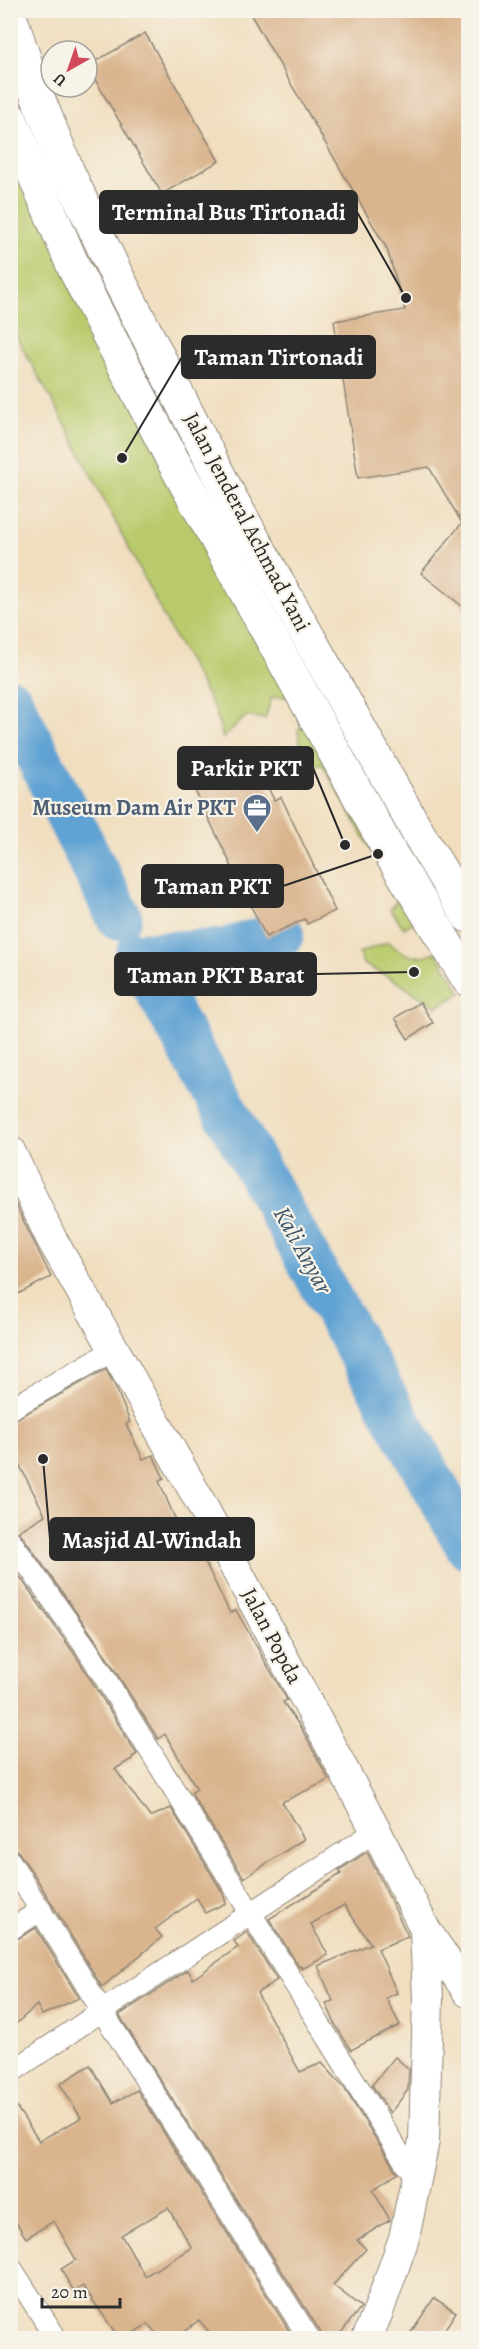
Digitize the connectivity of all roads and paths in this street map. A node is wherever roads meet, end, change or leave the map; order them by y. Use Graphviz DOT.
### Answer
graph roads {
  1 [pos="10,16"];
  2 [pos="10,118"];
  3 [pos="460,925"];
  4 [pos="468,979"];
  5 [pos="14,1168"];
  6 [pos="114,1350"];
  7 [pos="10,1409"];
  8 [pos="10,1539"];
  9 [pos="376,1831"];
  10 [pos="10,1861"];
  11 [pos="41,1910"];
  12 [pos="251,1913"];
  13 [pos="425,1929"];
  14 [pos="10,1930"];
  15 [pos="468,1992"];
  16 [pos="102,2010"];
  17 [pos="10,2073"];
  18 [pos="416,2180"];
  19 [pos="10,2265"];
  20 [pos="56,2338"];
  21 [pos="309,2338"];
  22 [pos="367,2338"];
  1 -- 3 [label="main road, Jalan Jenderal Achmad Yani"];
  2 -- 3 [label="main road, Jalan Jenderal Achmad Yani"];
  3 -- 4 [label="main road, Jalan Jenderal Achmad Yani"];
  5 -- 6 [label="main road, Jalan Popda"];
  6 -- 7 [label="street"];
  6 -- 9 [label="main road, Jalan Popda"];
  8 -- 12 [label="street"];
  9 -- 12 [label="street"];
  9 -- 13 [label="main road, Jalan Popda"];
  10 -- 11 [label="street"];
  11 -- 14 [label="street"];
  11 -- 16 [label="street"];
  12 -- 16 [label="street"];
  12 -- 18 [label="street"];
  13 -- 15 [label="main road, Jalan Popda"];
  13 -- 18 [label="main road"];
  16 -- 17 [label="street"];
  16 -- 21 [label="street"];
  18 -- 22 [label="main road"];
  19 -- 20 [label="street"];
}
